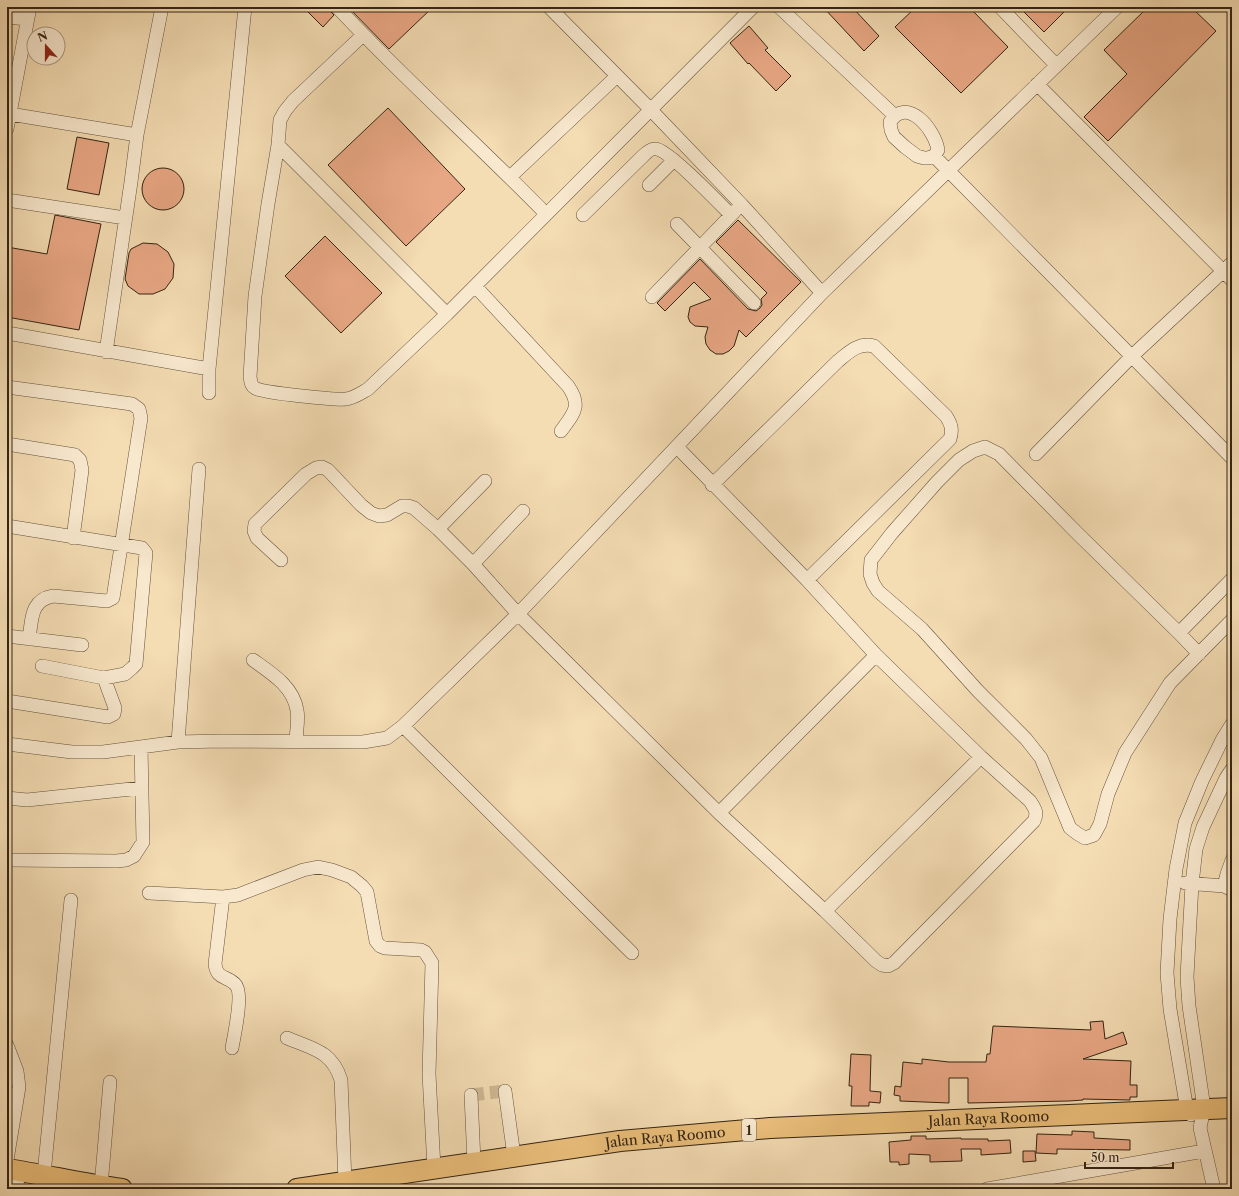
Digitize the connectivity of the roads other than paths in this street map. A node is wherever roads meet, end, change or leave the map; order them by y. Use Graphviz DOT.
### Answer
graph roads {
  1 [pos="162,7"];
  2 [pos="245,7"];
  3 [pos="337,7"];
  4 [pos="549,7"];
  5 [pos="753,7"];
  6 [pos="779,7"];
  7 [pos="1000,7"];
  8 [pos="1117,7"];
  9 [pos="29,13"];
  10 [pos="7,17"];
  11 [pos="363,35"];
  12 [pos="1056,65"];
  13 [pos="617,76"];
  14 [pos="1037,84"];
  15 [pos="651,110"];
  16 [pos="10,114"];
  17 [pos="894,115"];
  18 [pos="7,129"];
  19 [pos="137,135"];
  20 [pos="278,145"];
  21 [pos="934,156"];
  22 [pos="674,160"];
  23 [pos="949,170"];
  24 [pos="510,177"];
  25 [pos="649,185"];
  26 [pos="7,200"];
  27 [pos="742,205"];
  28 [pos="546,214"];
  29 [pos="583,215"];
  30 [pos="731,215"];
  31 [pos="125,218"];
  32 [pos="677,224"];
  33 [pos="700,248"];
  34 [pos="1229,271"];
  35 [pos="475,286"];
  36 [pos="822,293"];
  37 [pos="652,297"];
  38 [pos="754,303"];
  39 [pos="447,314"];
  40 [pos="7,333"];
  41 [pos="106,352"];
  42 [pos="1132,356"];
  43 [pos="209,369"];
  44 [pos="7,387"];
  45 [pos="209,393"];
  46 [pos="561,431"];
  47 [pos="7,444"];
  48 [pos="677,447"];
  49 [pos="1036,454"];
  50 [pos="1232,458"];
  51 [pos="199,469"];
  52 [pos="485,481"];
  53 [pos="712,484"];
  54 [pos="523,511"];
  55 [pos="7,526"];
  56 [pos="438,529"];
  57 [pos="73,538"];
  58 [pos="120,546"];
  59 [pos="281,560"];
  60 [pos="473,564"];
  61 [pos="1232,579"];
  62 [pos="807,580"];
  63 [pos="518,614"];
  64 [pos="1232,620"];
  65 [pos="1179,633"];
  66 [pos="7,636"];
  67 [pos="29,639"];
  68 [pos="82,645"];
  69 [pos="1199,654"];
  70 [pos="876,656"];
  71 [pos="253,660"];
  72 [pos="42,666"];
  73 [pos="104,678"];
  74 [pos="7,701"];
  75 [pos="1232,724"];
  76 [pos="403,726"];
  77 [pos="178,742"];
  78 [pos="296,742"];
  79 [pos="7,744"];
  80 [pos="141,747"];
  81 [pos="981,757"];
  82 [pos="1232,769"];
  83 [pos="141,788"];
  84 [pos="7,798"];
  85 [pos="719,813"];
  86 [pos="7,860"];
  87 [pos="1232,860"];
  88 [pos="1175,882"];
  89 [pos="1192,884"];
  90 [pos="1228,888"];
  91 [pos="149,893"];
  92 [pos="223,897"];
  93 [pos="71,900"];
  94 [pos="825,911"];
  95 [pos="632,953"];
  96 [pos="1189,1006"];
  97 [pos="1170,1009"];
  98 [pos="288,1038"];
  99 [pos="7,1045"];
  100 [pos="232,1048"];
  101 [pos="110,1082"];
  102 [pos="504,1091"];
  103 [pos="471,1095"];
  104 [pos="1232,1108"];
  105 [pos="1195,1109"];
  106 [pos="1204,1152"];
  107 [pos="514,1156"];
  108 [pos="474,1162"];
  109 [pos="434,1168"];
  110 [pos="12,1172"];
  111 [pos="44,1174"];
  112 [pos="345,1182"];
  113 [pos="88,1186"];
  114 [pos="122,1189"];
  115 [pos="298,1189"];
  116 [pos="987,1189"];
  117 [pos="1214,1189"];
  1 -- 19 [label="street"];
  2 -- 43 [label="street"];
  3 -- 11 [label="street"];
  4 -- 13 [label="street"];
  5 -- 15 [label="street"];
  6 -- 17 [label="street"];
  7 -- 12 [label="street"];
  8 -- 12 [label="street"];
  9 -- 10 [label="street"];
  9 -- 16 [label="street"];
  11 -- 20 [label="street"];
  11 -- 24 [label="street"];
  12 -- 14 [label="street"];
  13 -- 15 [label="street"];
  13 -- 24 [label="street"];
  14 -- 23 [label="street"];
  14 -- 34 [label="street"];
  15 -- 27 [label="street"];
  15 -- 28 [label="street"];
  16 -- 18 [label="street"];
  16 -- 19 [label="street"];
  17 -- 21 [label="street"];
  17 -- 21 [label="street"];
  19 -- 31 [label="street"];
  20 -- 39 [label="street"];
  20 -- 39 [label="street"];
  21 -- 23 [label="street"];
  22 -- 25 [label="street"];
  22 -- 29 [label="street"];
  22 -- 30 [label="street"];
  23 -- 36 [label="street"];
  23 -- 42 [label="street"];
  24 -- 28 [label="street"];
  26 -- 31 [label="street"];
  27 -- 30 [label="street"];
  27 -- 36 [label="street"];
  28 -- 35 [label="street"];
  30 -- 33 [label="street"];
  31 -- 41 [label="street"];
  32 -- 33 [label="street"];
  33 -- 37 [label="street"];
  33 -- 38 [label="street"];
  34 -- 42 [label="street"];
  35 -- 39 [label="street"];
  35 -- 46 [label="street"];
  36 -- 48 [label="street"];
  40 -- 41 [label="street"];
  41 -- 43 [label="street"];
  42 -- 49 [label="street"];
  42 -- 50 [label="street"];
  43 -- 45 [label="street"];
  44 -- 58 [label="street"];
  47 -- 57 [label="street"];
  48 -- 53 [label="street"];
  48 -- 63 [label="street"];
  51 -- 77 [label="street"];
  52 -- 56 [label="street"];
  53 -- 62 [label="street"];
  53 -- 62 [label="street"];
  54 -- 60 [label="street"];
  55 -- 57 [label="street"];
  56 -- 59 [label="street"];
  56 -- 60 [label="street"];
  57 -- 58 [label="street"];
  58 -- 67 [label="street"];
  58 -- 73 [label="street"];
  60 -- 63 [label="street"];
  61 -- 65 [label="street"];
  62 -- 70 [label="street"];
  63 -- 76 [label="street"];
  63 -- 85 [label="street"];
  64 -- 69 [label="street"];
  65 -- 69 [label="street"];
  65 -- 69 [label="street"];
  66 -- 67 [label="street"];
  67 -- 68 [label="street"];
  70 -- 81 [label="street"];
  70 -- 85 [label="street"];
  71 -- 78 [label="street"];
  72 -- 73 [label="street"];
  73 -- 74 [label="street"];
  75 -- 88 [label="street"];
  76 -- 78 [label="street"];
  76 -- 95 [label="street"];
  77 -- 78 [label="street"];
  77 -- 80 [label="street"];
  79 -- 80 [label="street"];
  80 -- 83 [label="street"];
  81 -- 94 [label="street"];
  81 -- 94 [label="street"];
  82 -- 89 [label="street"];
  83 -- 84 [label="street"];
  83 -- 86 [label="street"];
  85 -- 94 [label="street"];
  87 -- 90 [label="street"];
  88 -- 89 [label="street"];
  88 -- 97 [label="street"];
  89 -- 90 [label="street"];
  89 -- 96 [label="street"];
  91 -- 92 [label="street"];
  92 -- 100 [label="street"];
  92 -- 109 [label="street"];
  93 -- 111 [label="street"];
  96 -- 97 [label="street"];
  96 -- 105 [label="street"];
  97 -- 105 [label="street"];
  98 -- 112 [label="street"];
  99 -- 110 [label="street"];
  101 -- 113 [label="street"];
  102 -- 107 [label="street"];
  103 -- 108 [label="street"];
  104 -- 105 [label="highway, 1"];
  105 -- 106 [label="street"];
  105 -- 107 [label="highway, Jalan Raya Roomo / 1"];
  106 -- 116 [label="street"];
  106 -- 117 [label="street"];
  107 -- 108 [label="highway, Jalan Raya Roomo / 1"];
  108 -- 109 [label="highway, Jalan Raya Roomo / 1"];
  109 -- 112 [label="highway, Jalan Raya Roomo / 1"];
  110 -- 111 [label="highway"];
  111 -- 113 [label="highway"];
  112 -- 115 [label="highway, Jalan Raya Roomo / 1"];
  113 -- 114 [label="highway"];
}
